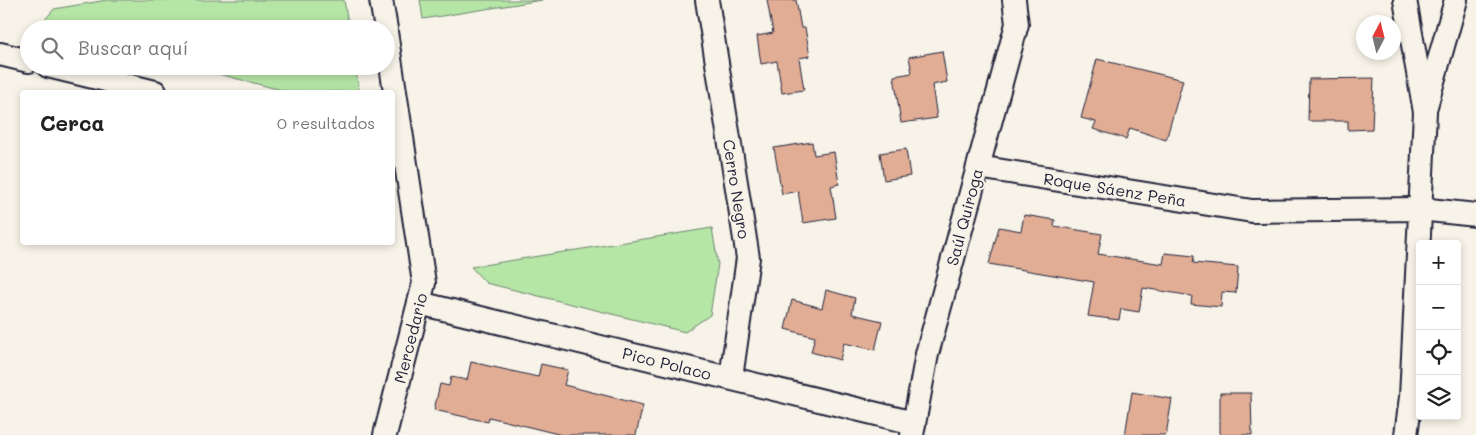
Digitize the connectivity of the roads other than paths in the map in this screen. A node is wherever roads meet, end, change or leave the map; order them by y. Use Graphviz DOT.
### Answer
graph roads {
  1 [pos="381,0"];
  2 [pos="707,0"];
  3 [pos="1014,0"];
  4 [pos="1405,0"];
  5 [pos="1456,0"];
  6 [pos="384,20"];
  7 [pos="0,54"];
  8 [pos="20,60"];
  9 [pos="85,75"];
  10 [pos="391,75"];
  11 [pos="147,90"];
  12 [pos="392,90"];
  13 [pos="1424,112"];
  14 [pos="395,115"];
  15 [pos="399,152"];
  16 [pos="978,167"];
  17 [pos="1420,209"];
  18 [pos="1476,215"];
  19 [pos="419,303"];
  20 [pos="731,378"];
  21 [pos="913,429"];
  22 [pos="386,435"];
  23 [pos="1406,435"];
  1 -- 6 [label="street"];
  2 -- 20 [label="street, Cerro Negro"];
  3 -- 16 [label="street, Saúl Quiroga"];
  4 -- 13 [label="street"];
  5 -- 13 [label="street"];
  7 -- 8 [label="street"];
  9 -- 11 [label="street"];
  10 -- 12 [label="street, Mercedario"];
  13 -- 17 [label="street"];
  14 -- 15 [label="street, Mercedario"];
  15 -- 19 [label="street, Mercedario"];
  16 -- 17 [label="street, Roque Sáenz Peña"];
  16 -- 21 [label="street, Saúl Quiroga"];
  17 -- 18 [label="street, Roque Sáenz Peña"];
  17 -- 23 [label="street"];
  19 -- 20 [label="street, Pico Polaco"];
  19 -- 22 [label="street, Mercedario"];
  20 -- 21 [label="street, Pico Polaco"];
}
